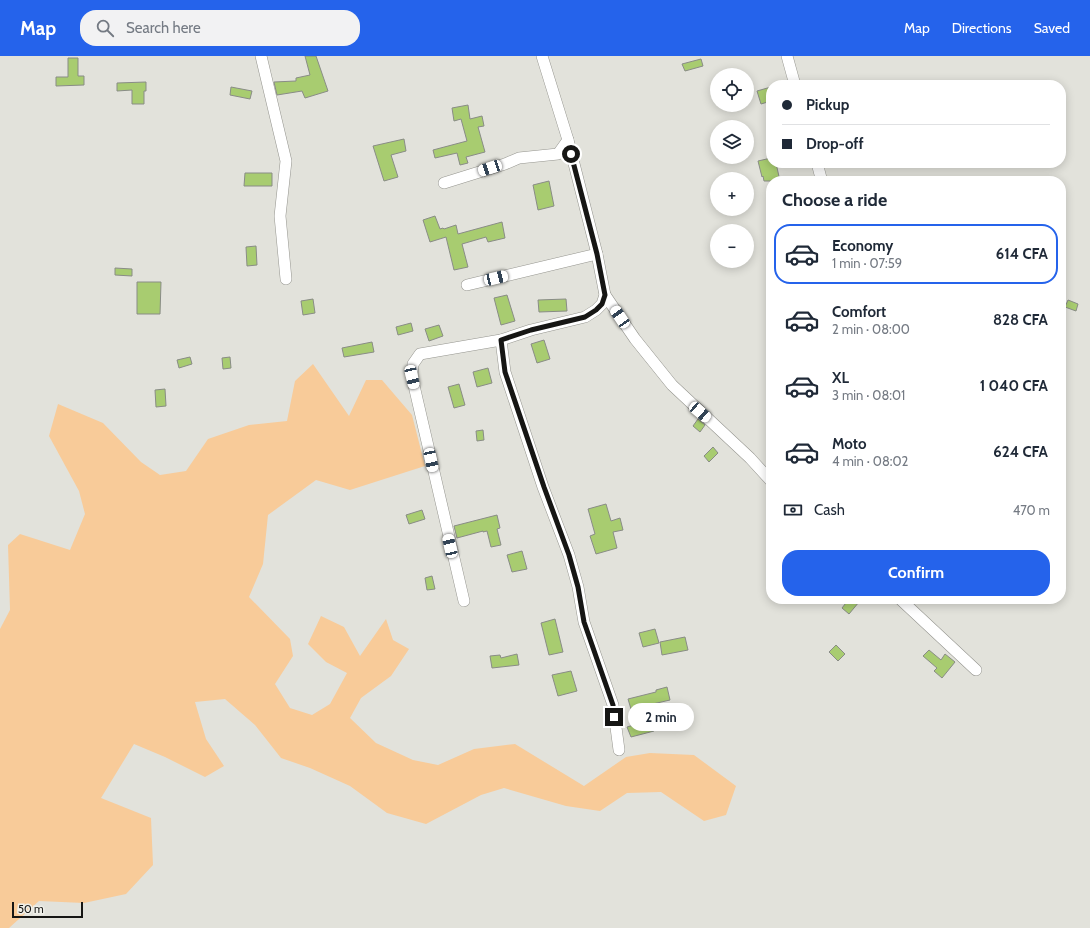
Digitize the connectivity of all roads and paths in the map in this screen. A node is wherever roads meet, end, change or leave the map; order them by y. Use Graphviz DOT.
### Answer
graph roads {
  1 [pos="261,56"];
  2 [pos="542,56"];
  3 [pos="787,56"];
  4 [pos="794,80"];
  5 [pos="568,140"];
  6 [pos="444,183"];
  7 [pos="597,254"];
  8 [pos="286,279"];
  9 [pos="467,285"];
  10 [pos="605,295"];
  11 [pos="501,340"];
  12 [pos="766,476"];
  13 [pos="464,602"];
  14 [pos="905,604"];
  15 [pos="976,670"];
  16 [pos="619,750"];
  1 -- 8 [label="street"];
  2 -- 5 [label="street"];
  3 -- 4 [label="street"];
  5 -- 6 [label="street"];
  5 -- 7 [label="street"];
  7 -- 9 [label="street"];
  7 -- 10 [label="street"];
  10 -- 11 [label="street"];
  10 -- 12 [label="street"];
  11 -- 13 [label="street"];
  11 -- 16 [label="street"];
  14 -- 15 [label="street"];
}
